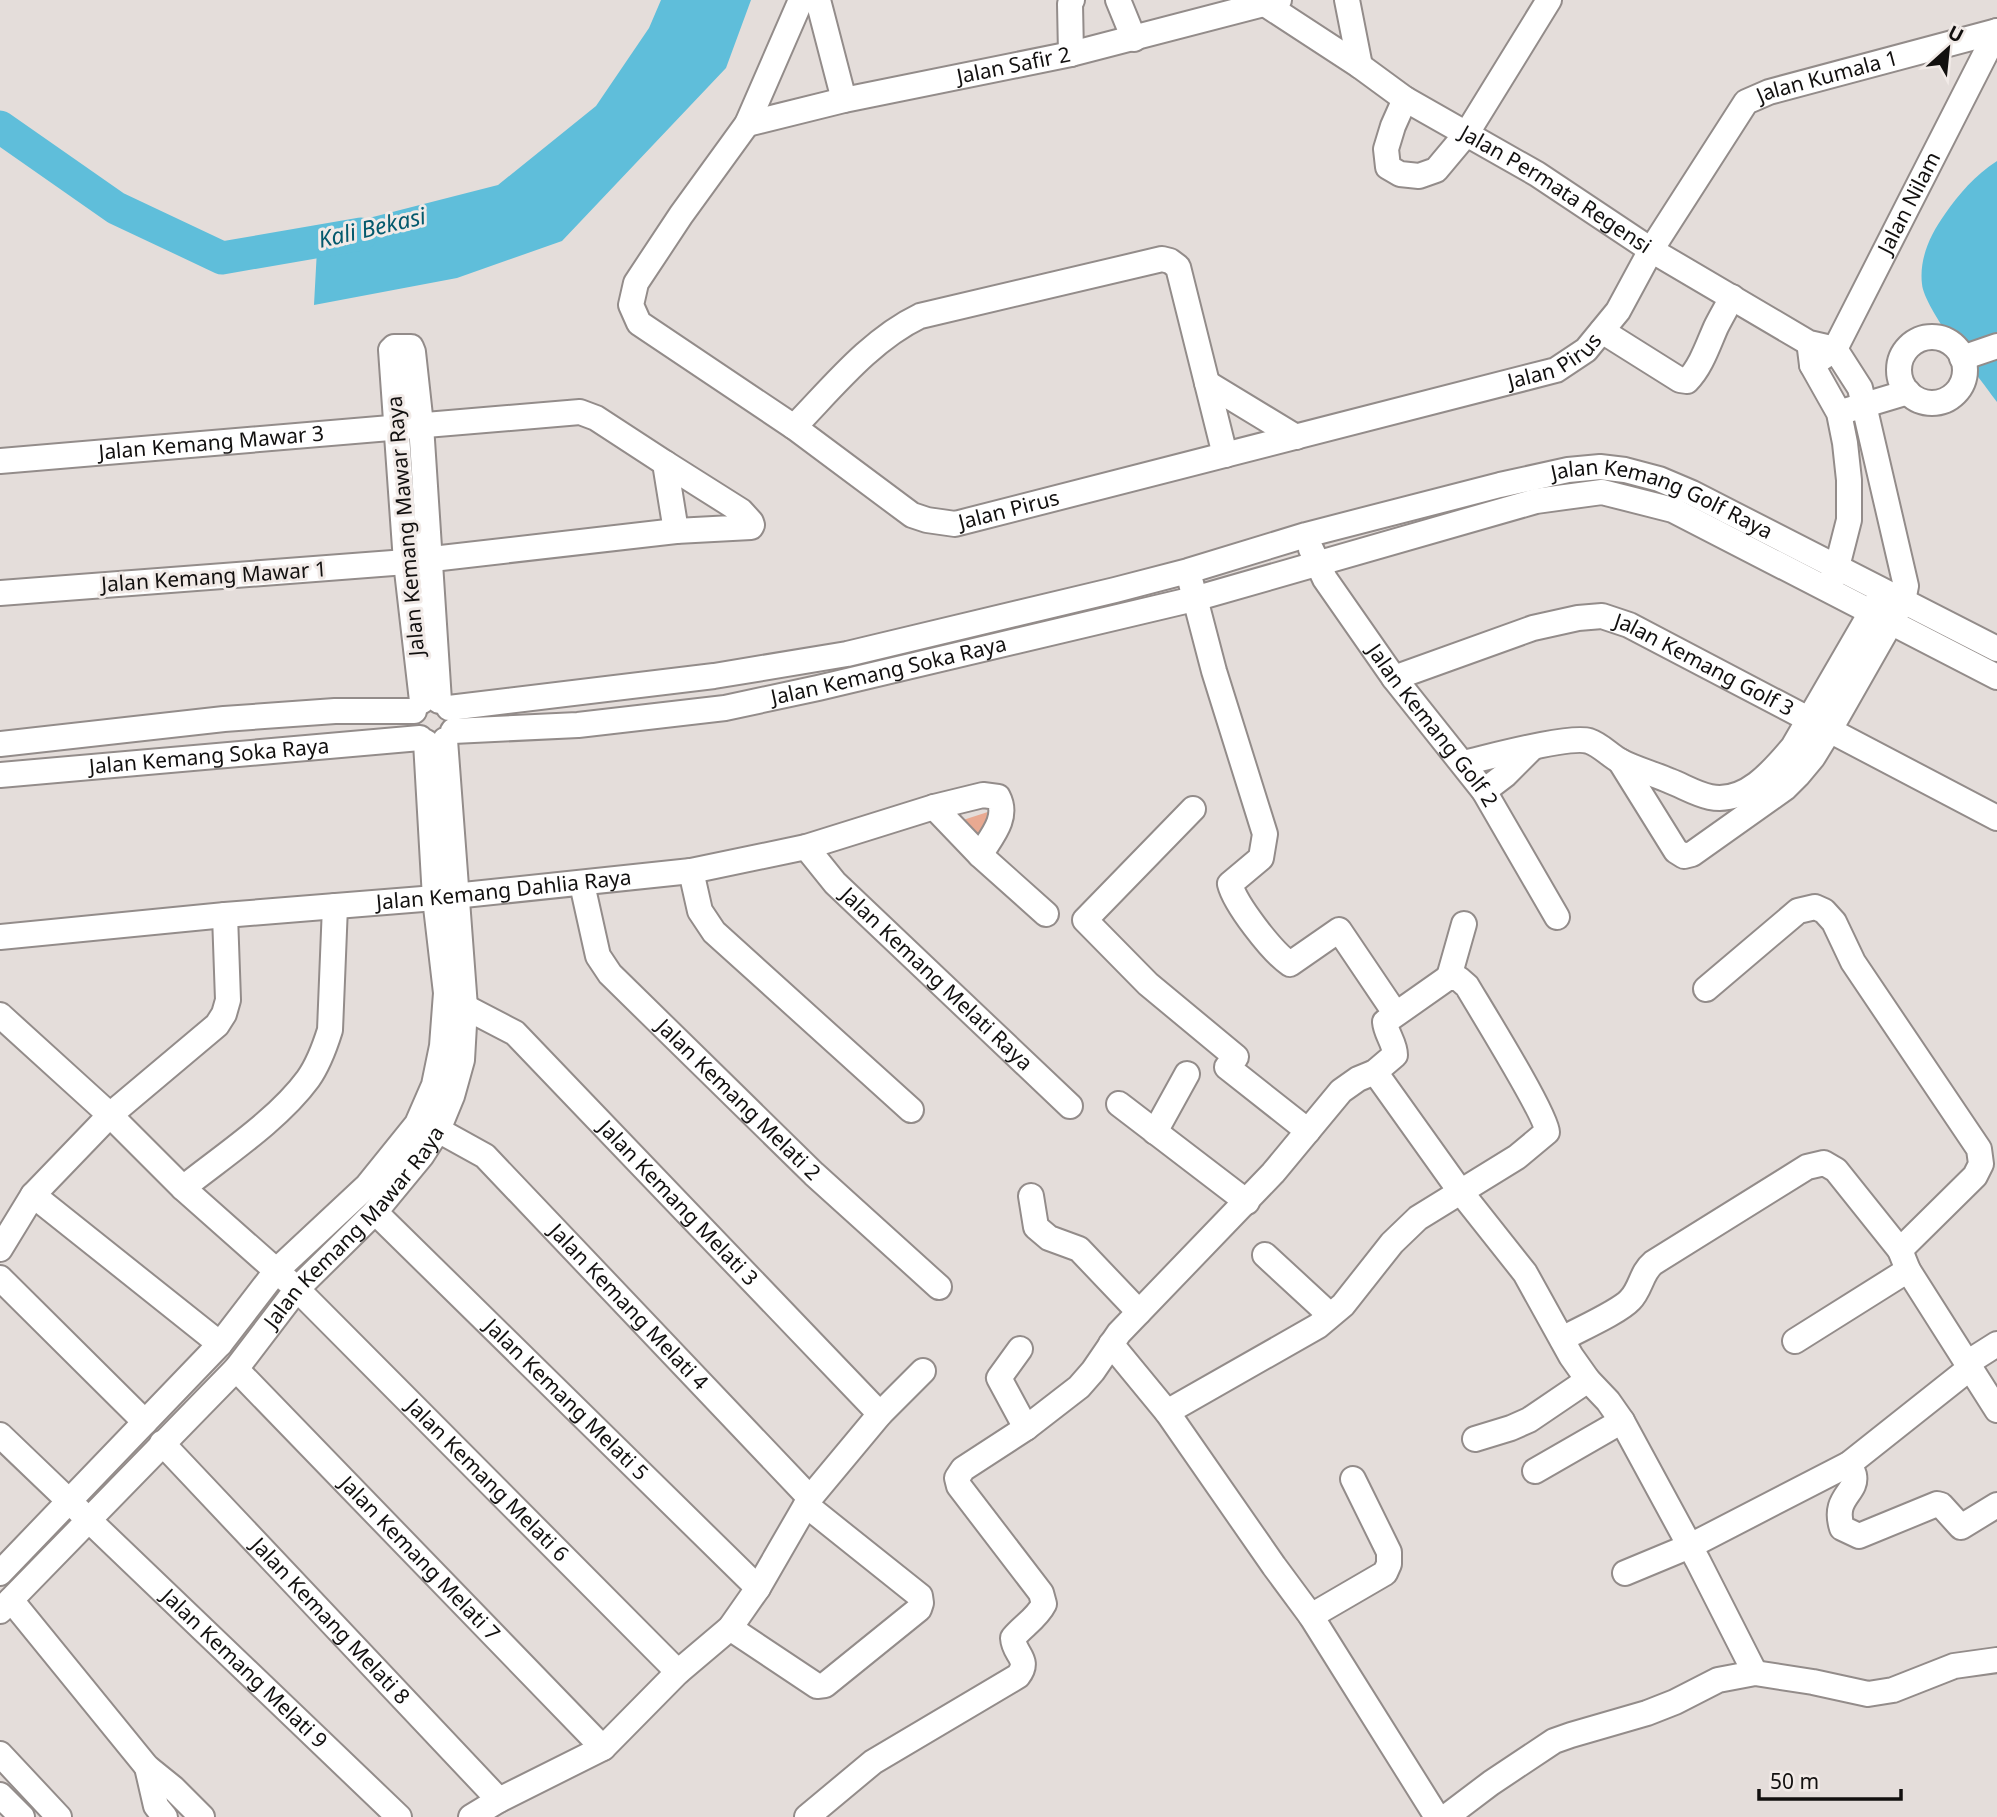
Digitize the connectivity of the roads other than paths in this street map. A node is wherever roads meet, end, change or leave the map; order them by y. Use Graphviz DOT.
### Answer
graph roads {
  1 [pos="802,0"];
  2 [pos="818,0"];
  3 [pos="1072,0"];
  4 [pos="1118,0"];
  5 [pos="1347,0"];
  6 [pos="1549,0"];
  7 [pos="1272,2"];
  8 [pos="1997,31"];
  9 [pos="1134,39"];
  10 [pos="1071,54"];
  11 [pos="1360,66"];
  12 [pos="1405,99"];
  13 [pos="844,100"];
  14 [pos="747,124"];
  15 [pos="1467,134"];
  16 [pos="1651,250"];
  17 [pos="1732,297"];
  18 [pos="1602,331"];
  19 [pos="1835,349"];
  20 [pos="402,351"];
  21 [pos="1979,352"];
  22 [pos="1811,354"];
  23 [pos="1207,383"];
  24 [pos="1904,385"];
  25 [pos="1862,397"];
  26 [pos="1835,405"];
  27 [pos="409,426"];
  28 [pos="794,427"];
  29 [pos="1296,437"];
  30 [pos="1225,455"];
  31 [pos="0,461"];
  32 [pos="665,463"];
  33 [pos="676,531"];
  34 [pos="1741,531"];
  35 [pos="1306,535"];
  36 [pos="417,561"];
  37 [pos="1317,564"];
  38 [pos="1188,571"];
  39 [pos="1833,578"];
  40 [pos="0,593"];
  41 [pos="1195,599"];
  42 [pos="1887,606"];
  43 [pos="1997,649"];
  44 [pos="1997,677"];
  45 [pos="1394,678"];
  46 [pos="434,721"];
  47 [pos="1819,726"];
  48 [pos="0,744"];
  49 [pos="1532,748"];
  50 [pos="1620,761"];
  51 [pos="1463,763"];
  52 [pos="0,775"];
  53 [pos="1484,792"];
  54 [pos="1726,798"];
  55 [pos="934,807"];
  56 [pos="1193,809"];
  57 [pos="1997,818"];
  58 [pos="1738,821"];
  59 [pos="806,847"];
  60 [pos="980,855"];
  61 [pos="691,872"];
  62 [pos="582,884"];
  63 [pos="446,897"];
  64 [pos="335,906"];
  65 [pos="1046,914"];
  66 [pos="225,915"];
  67 [pos="1557,917"];
  68 [pos="1464,924"];
  69 [pos="0,937"];
  70 [pos="1449,977"];
  71 [pos="1706,989"];
  72 [pos="465,1007"];
  73 [pos="1395,1013"];
  74 [pos="0,1015"];
  75 [pos="1375,1072"];
  76 [pos="1187,1074"];
  77 [pos="1119,1104"];
  78 [pos="1070,1106"];
  79 [pos="911,1110"];
  80 [pos="110,1115"];
  81 [pos="438,1130"];
  82 [pos="1308,1131"];
  83 [pos="1155,1132"];
  84 [pos="183,1188"];
  85 [pos="1460,1191"];
  86 [pos="33,1195"];
  87 [pos="1031,1196"];
  88 [pos="1247,1202"];
  89 [pos="375,1212"];
  90 [pos="0,1249"];
  91 [pos="1265,1255"];
  92 [pos="1904,1260"];
  93 [pos="277,1270"];
  94 [pos="0,1278"];
  95 [pos="939,1287"];
  96 [pos="297,1289"];
  97 [pos="1139,1311"];
  98 [pos="1330,1315"];
  99 [pos="1562,1339"];
  100 [pos="1795,1341"];
  101 [pos="220,1344"];
  102 [pos="1111,1344"];
  103 [pos="1997,1344"];
  104 [pos="1020,1349"];
  105 [pos="1969,1365"];
  106 [pos="236,1369"];
  107 [pos="923,1371"];
  108 [pos="1588,1380"];
  109 [pos="1995,1404"];
  110 [pos="1167,1412"];
  111 [pos="880,1414"];
  112 [pos="1622,1421"];
  113 [pos="145,1422"];
  114 [pos="1026,1428"];
  115 [pos="0,1435"];
  116 [pos="1475,1439"];
  117 [pos="162,1443"];
  118 [pos="1849,1464"];
  119 [pos="1535,1471"];
  120 [pos="1353,1479"];
  121 [pos="70,1502"];
  122 [pos="808,1502"];
  123 [pos="1997,1505"];
  124 [pos="88,1520"];
  125 [pos="1690,1546"];
  126 [pos="0,1573"];
  127 [pos="1625,1573"];
  128 [pos="758,1588"];
  129 [pos="6,1606"];
  130 [pos="1311,1616"];
  131 [pos="730,1628"];
  132 [pos="1997,1660"];
  133 [pos="678,1672"];
  134 [pos="1755,1673"];
  135 [pos="604,1748"];
  136 [pos="0,1754"];
  137 [pos="0,1795"];
  138 [pos="499,1800"];
  139 [pos="173,1810"];
  140 [pos="45,1812"];
  141 [pos="22,1817"];
  142 [pos="399,1817"];
  143 [pos="471,1817"];
  144 [pos="807,1817"];
  145 [pos="1437,1817"];
  146 [pos="1446,1817"];
  1 -- 14 [label="street, Jalan Pirus"];
  2 -- 13 [label="street"];
  3 -- 10 [label="street"];
  4 -- 9 [label="street"];
  5 -- 11 [label="street"];
  6 -- 15 [label="street"];
  7 -- 9 [label="street, Jalan Safir 2"];
  7 -- 11 [label="street, Jalan Permata Regensi"];
  8 -- 16 [label="street, Jalan Kumala 1"];
  8 -- 19 [label="street, Jalan Nilam"];
  9 -- 10 [label="street, Jalan Safir 2"];
  10 -- 13 [label="street, Jalan Safir 2"];
  11 -- 12 [label="street, Jalan Permata Regensi"];
  12 -- 15 [label="street, Jalan Permata Regensi"];
  12 -- 15 [label="street"];
  13 -- 14 [label="street, Jalan Safir 2"];
  14 -- 28 [label="street, Jalan Pirus"];
  15 -- 16 [label="street, Jalan Permata Regensi"];
  16 -- 17 [label="street, Jalan Permata Regensi"];
  16 -- 18 [label="street, Jalan Pirus"];
  17 -- 18 [label="street"];
  17 -- 22 [label="street, Jalan Permata Regensi"];
  18 -- 29 [label="street, Jalan Pirus"];
  19 -- 22 [label="street, Jalan Nilam"];
  19 -- 25 [label="street"];
  20 -- 27 [label="street, Jalan Kemang Mawar Raya"];
  21 -- 24 [label="street"];
  21 -- 24 [label="street"];
  22 -- 26 [label="street"];
  23 -- 28 [label="street"];
  23 -- 29 [label="street"];
  23 -- 30 [label="street"];
  24 -- 25 [label="street"];
  25 -- 26 [label="street"];
  25 -- 42 [label="street"];
  26 -- 39 [label="street"];
  27 -- 31 [label="street, Jalan Kemang Mawar 3"];
  27 -- 32 [label="street, Jalan Kemang Mawar 3"];
  27 -- 36 [label="street, Jalan Kemang Mawar Raya"];
  28 -- 30 [label="street, Jalan Pirus"];
  29 -- 30 [label="street, Jalan Pirus"];
  32 -- 33 [label="street"];
  32 -- 33 [label="street, Jalan Kemang Mawar 1"];
  33 -- 36 [label="street, Jalan Kemang Mawar 1"];
  34 -- 35 [label="street, Jalan Kemang Golf Raya"];
  34 -- 37 [label="street, Jalan Kemang Golf Raya"];
  34 -- 39 [label="street, Jalan Kemang Golf Raya"];
  35 -- 37 [label="street, Jalan Kemang Golf 2"];
  35 -- 38 [label="street, Jalan Kemang Soka Raya"];
  36 -- 40 [label="street, Jalan Kemang Mawar 1"];
  36 -- 46 [label="street, Jalan Kemang Mawar Raya"];
  37 -- 41 [label="street, Jalan Kemang Soka Raya"];
  37 -- 45 [label="street, Jalan Kemang Golf 2"];
  38 -- 41 [label="street"];
  38 -- 46 [label="street, Jalan Kemang Soka Raya"];
  39 -- 42 [label="street, Jalan Kemang Golf Raya"];
  41 -- 46 [label="street, Jalan Kemang Soka Raya"];
  41 -- 73 [label="street"];
  42 -- 43 [label="street, Jalan Kemang Golf Raya"];
  42 -- 44 [label="street, Jalan Kemang Golf Raya"];
  42 -- 47 [label="street"];
  45 -- 47 [label="street, Jalan Kemang Golf 3"];
  45 -- 51 [label="street, Jalan Kemang Golf 2"];
  46 -- 48 [label="street, Jalan Kemang Soka Raya"];
  46 -- 52 [label="street, Jalan Kemang Soka Raya"];
  46 -- 63 [label="street, Jalan Kemang Mawar Raya"];
  47 -- 54 [label="street"];
  47 -- 57 [label="street, Jalan Kemang Golf 3"];
  47 -- 58 [label="street"];
  49 -- 50 [label="street"];
  49 -- 51 [label="street"];
  49 -- 53 [label="street"];
  50 -- 54 [label="street"];
  50 -- 58 [label="street"];
  51 -- 53 [label="street, Jalan Kemang Golf 2"];
  53 -- 67 [label="street, Jalan Kemang Golf 2"];
  54 -- 58 [label="street"];
  55 -- 59 [label="street, Jalan Kemang Dahlia Raya"];
  55 -- 60 [label="street"];
  55 -- 60 [label="street, Jalan Kemang Dahlia Raya"];
  56 -- 82 [label="street"];
  59 -- 61 [label="street, Jalan Kemang Dahlia Raya"];
  59 -- 78 [label="street, Jalan Kemang Melati Raya"];
  60 -- 65 [label="street"];
  61 -- 62 [label="street, Jalan Kemang Dahlia Raya"];
  61 -- 79 [label="street"];
  62 -- 63 [label="street, Jalan Kemang Dahlia Raya"];
  62 -- 95 [label="street, Jalan Kemang Melati 2"];
  63 -- 64 [label="street, Jalan Kemang Dahlia Raya"];
  63 -- 72 [label="street, Jalan Kemang Mawar Raya"];
  63 -- 93 [label="street, Jalan Kemang Mawar Raya"];
  64 -- 66 [label="street, Jalan Kemang Dahlia Raya"];
  64 -- 84 [label="street"];
  66 -- 69 [label="street, Jalan Kemang Dahlia Raya"];
  66 -- 80 [label="street"];
  68 -- 70 [label="street"];
  70 -- 73 [label="street"];
  70 -- 85 [label="street"];
  71 -- 92 [label="street"];
  72 -- 81 [label="street, Jalan Kemang Mawar Raya"];
  72 -- 111 [label="street, Jalan Kemang Melati 3"];
  73 -- 75 [label="street"];
  74 -- 80 [label="street, Jalan Kemang Melati 6"];
  75 -- 82 [label="street"];
  75 -- 85 [label="street"];
  76 -- 83 [label="street"];
  77 -- 83 [label="street"];
  80 -- 84 [label="street, Jalan Kemang Melati 6"];
  80 -- 86 [label="street"];
  81 -- 89 [label="street, Jalan Kemang Mawar Raya"];
  81 -- 122 [label="street, Jalan Kemang Melati 4"];
  82 -- 88 [label="street"];
  83 -- 88 [label="street"];
  84 -- 93 [label="street, Jalan Kemang Melati 6"];
  85 -- 98 [label="street"];
  85 -- 99 [label="street"];
  86 -- 90 [label="street"];
  86 -- 101 [label="street"];
  87 -- 97 [label="street"];
  88 -- 97 [label="street"];
  89 -- 96 [label="street, Jalan Kemang Mawar Raya"];
  89 -- 128 [label="street, Jalan Kemang Melati 5"];
  91 -- 98 [label="street"];
  92 -- 99 [label="street"];
  92 -- 100 [label="street"];
  92 -- 105 [label="street"];
  93 -- 96 [label="street, Jalan Kemang Melati 6"];
  93 -- 101 [label="street, Jalan Kemang Mawar Raya"];
  94 -- 113 [label="street"];
  96 -- 106 [label="street, Jalan Kemang Mawar Raya"];
  96 -- 133 [label="street, Jalan Kemang Melati 6"];
  97 -- 102 [label="street"];
  98 -- 110 [label="street"];
  99 -- 108 [label="street"];
  101 -- 113 [label="street, Jalan Kemang Mawar Raya"];
  102 -- 110 [label="street"];
  102 -- 114 [label="street"];
  103 -- 105 [label="street"];
  104 -- 114 [label="street"];
  105 -- 109 [label="street"];
  105 -- 118 [label="street"];
  106 -- 117 [label="street, Jalan Kemang Mawar Raya"];
  106 -- 135 [label="street, Jalan Kemang Melati 7"];
  107 -- 111 [label="street"];
  108 -- 112 [label="street"];
  108 -- 116 [label="street"];
  110 -- 130 [label="street"];
  111 -- 122 [label="street"];
  112 -- 119 [label="street"];
  112 -- 125 [label="street"];
  113 -- 121 [label="street, Jalan Kemang Mawar Raya"];
  114 -- 144 [label="street"];
  115 -- 121 [label="street, Jalan Kemang Melati 9"];
  117 -- 124 [label="street, Jalan Kemang Mawar Raya"];
  117 -- 138 [label="street, Jalan Kemang Melati 8"];
  118 -- 123 [label="street"];
  118 -- 125 [label="street"];
  120 -- 130 [label="street"];
  121 -- 124 [label="street, Jalan Kemang Melati 9"];
  121 -- 126 [label="street, Jalan Kemang Mawar Raya"];
  122 -- 128 [label="street"];
  122 -- 131 [label="street, Jalan Kemang Melati 4"];
  124 -- 129 [label="street, Jalan Kemang Mawar Raya"];
  124 -- 142 [label="street, Jalan Kemang Melati 9"];
  125 -- 127 [label="street"];
  125 -- 134 [label="street"];
  128 -- 131 [label="street"];
  129 -- 139 [label="street"];
  130 -- 145 [label="street"];
  131 -- 133 [label="street"];
  132 -- 134 [label="street"];
  133 -- 135 [label="street"];
  134 -- 146 [label="street"];
  135 -- 138 [label="street"];
  136 -- 140 [label="street"];
  137 -- 141 [label="street"];
  138 -- 143 [label="street"];
}
